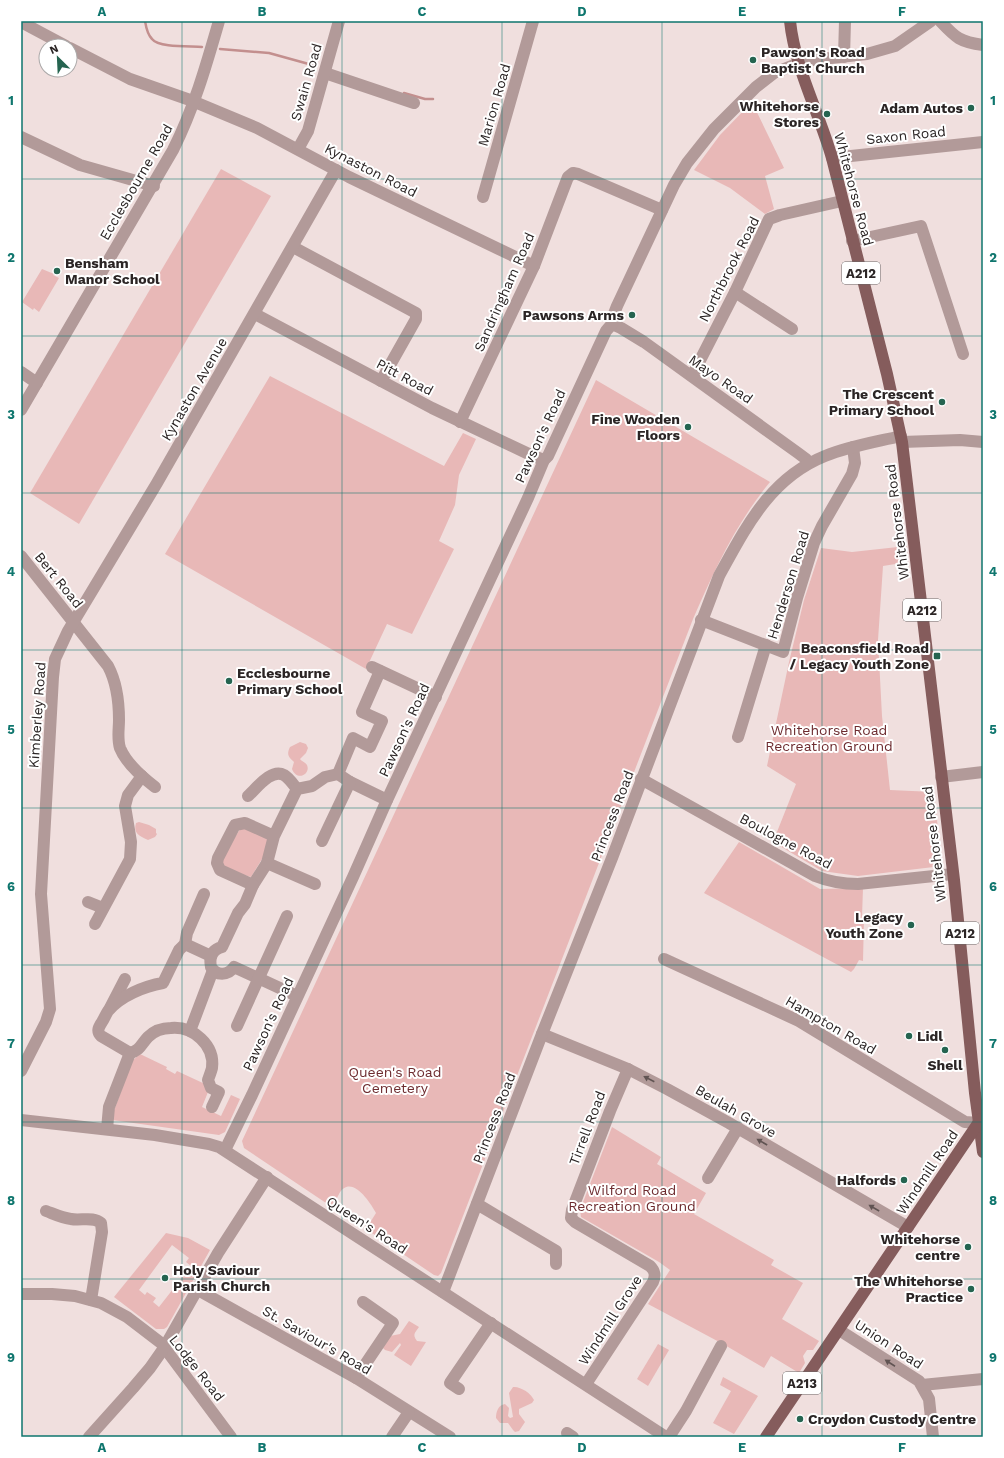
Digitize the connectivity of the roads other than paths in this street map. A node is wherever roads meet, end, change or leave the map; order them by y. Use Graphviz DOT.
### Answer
graph roads {
  1 [pos="219,21"];
  2 [pos="339,21"];
  3 [pos="533,21"];
  4 [pos="790,21"];
  5 [pos="845,21"];
  6 [pos="931,21"];
  7 [pos="940,21"];
  8 [pos="21,22"];
  9 [pos="51,38"];
  10 [pos="983,45"];
  11 [pos="78,52"];
  12 [pos="844,57"];
  13 [pos="798,63"];
  14 [pos="325,73"];
  15 [pos="414,102"];
  16 [pos="194,103"];
  17 [pos="21,138"];
  18 [pos="983,142"];
  19 [pos="298,149"];
  20 [pos="832,158"];
  21 [pos="336,170"];
  22 [pos="154,186"];
  23 [pos="483,197"];
  24 [pos="842,200"];
  25 [pos="662,210"];
  26 [pos="852,241"];
  27 [pos="293,247"];
  28 [pos="534,266"];
  29 [pos="735,292"];
  30 [pos="254,314"];
  31 [pos="612,324"];
  32 [pos="786,328"];
  33 [pos="963,354"];
  34 [pos="21,372"];
  35 [pos="692,376"];
  36 [pos="380,381"];
  37 [pos="37,383"];
  38 [pos="21,410"];
  39 [pos="460,422"];
  40 [pos="902,439"];
  41 [pos="983,442"];
  42 [pos="853,447"];
  43 [pos="544,460"];
  44 [pos="809,463"];
  45 [pos="21,556"];
  46 [pos="701,620"];
  47 [pos="74,622"];
  48 [pos="766,645"];
  49 [pos="436,696"];
  50 [pos="738,737"];
  51 [pos="983,772"];
  52 [pos="338,774"];
  53 [pos="142,776"];
  54 [pos="941,778"];
  55 [pos="641,779"];
  56 [pos="350,782"];
  57 [pos="154,788"];
  58 [pos="297,789"];
  59 [pos="248,796"];
  60 [pos="387,800"];
  61 [pos="274,836"];
  62 [pos="322,841"];
  63 [pos="267,863"];
  64 [pos="953,874"];
  65 [pos="315,884"];
  66 [pos="253,885"];
  67 [pos="204,894"];
  68 [pos="88,902"];
  69 [pos="103,908"];
  70 [pos="287,916"];
  71 [pos="95,924"];
  72 [pos="185,944"];
  73 [pos="211,956"];
  74 [pos="664,959"];
  75 [pos="213,970"];
  76 [pos="258,977"];
  77 [pos="125,980"];
  78 [pos="297,996"];
  79 [pos="109,1011"];
  80 [pos="237,1026"];
  81 [pos="190,1030"];
  82 [pos="542,1034"];
  83 [pos="130,1052"];
  84 [pos="628,1068"];
  85 [pos="21,1071"];
  86 [pos="979,1088"];
  87 [pos="212,1107"];
  88 [pos="21,1120"];
  89 [pos="981,1120"];
  90 [pos="738,1128"];
  91 [pos="107,1129"];
  92 [pos="225,1150"];
  93 [pos="983,1152"];
  94 [pos="267,1177"];
  95 [pos="708,1178"];
  96 [pos="477,1204"];
  97 [pos="46,1212"];
  98 [pos="908,1227"];
  99 [pos="556,1264"];
  100 [pos="655,1272"];
  101 [pos="198,1290"];
  102 [pos="443,1292"];
  103 [pos="21,1294"];
  104 [pos="91,1300"];
  105 [pos="363,1302"];
  106 [pos="492,1323"];
  107 [pos="839,1330"];
  108 [pos="721,1346"];
  109 [pos="164,1348"];
  110 [pos="356,1378"];
  111 [pos="983,1379"];
  112 [pos="586,1384"];
  113 [pos="922,1385"];
  114 [pos="459,1389"];
  115 [pos="409,1412"];
  116 [pos="89,1437"];
  117 [pos="231,1437"];
  118 [pos="392,1437"];
  119 [pos="450,1437"];
  120 [pos="666,1437"];
  121 [pos="669,1437"];
  122 [pos="766,1437"];
  123 [pos="933,1437"];
  1 -- 16 [label="street, Ecclesbourne Road"];
  2 -- 14 [label="street, Swain Road"];
  3 -- 23 [label="street, Marion Road"];
  4 -- 13 [label="main road, Whitehorse Road / A212"];
  5 -- 12 [label="street"];
  6 -- 12 [label="street"];
  7 -- 10 [label="street"];
  8 -- 9 [label="street"];
  11 -- 16 [label="street, Kynaston Road"];
  12 -- 13 [label="street"];
  13 -- 20 [label="main road, Whitehorse Road / A212"];
  13 -- 25 [label="street"];
  14 -- 15 [label="street"];
  14 -- 19 [label="street, Swain Road"];
  16 -- 19 [label="street, Kynaston Road"];
  16 -- 22 [label="street, Ecclesbourne Road"];
  17 -- 22 [label="street"];
  18 -- 20 [label="street, Saxon Road"];
  19 -- 21 [label="street, Kynaston Road"];
  20 -- 24 [label="main road, Whitehorse Road / A212"];
  21 -- 27 [label="street, Kynaston Avenue"];
  21 -- 28 [label="street, Kynaston Road"];
  22 -- 37 [label="street, Ecclesbourne Road"];
  24 -- 26 [label="main road, Whitehorse Road / A212"];
  24 -- 29 [label="street, Northbrook Road"];
  25 -- 28 [label="street, Sandringham Road"];
  25 -- 31 [label="street, Pawson's Road"];
  26 -- 33 [label="street"];
  26 -- 40 [label="main road, Whitehorse Road / A212"];
  27 -- 30 [label="street, Kynaston Avenue"];
  27 -- 36 [label="street"];
  28 -- 39 [label="street, Sandringham Road"];
  29 -- 32 [label="street"];
  29 -- 35 [label="street, Northbrook Road"];
  30 -- 36 [label="street, Pitt Road"];
  30 -- 47 [label="street, Kynaston Avenue"];
  31 -- 35 [label="street, Mayo Road"];
  31 -- 43 [label="street, Pawson's Road"];
  34 -- 37 [label="street"];
  35 -- 44 [label="street, Mayo Road"];
  36 -- 39 [label="street, Pitt Road"];
  37 -- 38 [label="street, Ecclesbourne Road"];
  39 -- 43 [label="street, Pitt Road"];
  40 -- 41 [label="street, Princess Road"];
  40 -- 42 [label="street, Princess Road"];
  40 -- 54 [label="main road, Whitehorse Road / A212"];
  42 -- 44 [label="street, Princess Road"];
  42 -- 48 [label="street, Henderson Road"];
  43 -- 49 [label="street, Pawson's Road"];
  44 -- 46 [label="street, Princess Road"];
  45 -- 47 [label="street, Bert Road"];
  46 -- 48 [label="street, Henderson Road"];
  46 -- 55 [label="street, Princess Road"];
  47 -- 53 [label="street, Bert Road"];
  47 -- 85 [label="street, Kimberley Road"];
  48 -- 50 [label="street"];
  49 -- 52 [label="street"];
  49 -- 60 [label="street, Pawson's Road"];
  51 -- 54 [label="street"];
  52 -- 56 [label="street"];
  52 -- 58 [label="street"];
  53 -- 57 [label="street, Bert Road"];
  53 -- 69 [label="street"];
  54 -- 64 [label="main road, Whitehorse Road / A212"];
  55 -- 64 [label="street, Boulogne Road"];
  55 -- 82 [label="street, Princess Road"];
  56 -- 60 [label="street"];
  56 -- 62 [label="street"];
  58 -- 59 [label="street"];
  58 -- 61 [label="street"];
  60 -- 78 [label="street, Pawson's Road"];
  61 -- 63 [label="street"];
  61 -- 66 [label="street"];
  63 -- 65 [label="street"];
  63 -- 66 [label="street"];
  64 -- 86 [label="main road, Whitehorse Road / A212"];
  66 -- 73 [label="street"];
  67 -- 72 [label="street"];
  68 -- 69 [label="street"];
  69 -- 71 [label="street"];
  70 -- 76 [label="street"];
  72 -- 73 [label="street"];
  72 -- 79 [label="street"];
  73 -- 75 [label="street"];
  74 -- 89 [label="street, Hampton Road"];
  75 -- 76 [label="street"];
  75 -- 81 [label="street"];
  76 -- 78 [label="street"];
  76 -- 80 [label="street"];
  77 -- 79 [label="street"];
  78 -- 92 [label="street, Pawson's Road"];
  79 -- 83 [label="street"];
  81 -- 83 [label="street"];
  81 -- 87 [label="street"];
  82 -- 84 [label="street, Beulah Grove"];
  82 -- 96 [label="street, Princess Road"];
  83 -- 91 [label="street"];
  90 -- 84 [label="street, Beulah Grove, one-way"];
  84 -- 100 [label="street, Tirrell Road"];
  86 -- 89 [label="main road, Whitehorse Road / A212"];
  88 -- 91 [label="street, Queen's Road"];
  89 -- 93 [label="main road, Whitehorse Road / A212"];
  89 -- 98 [label="main road, Windmill Road / A213"];
  90 -- 95 [label="street"];
  98 -- 90 [label="street, Beulah Grove, one-way"];
  91 -- 92 [label="street, Queen's Road"];
  92 -- 94 [label="street, Queen's Road"];
  94 -- 101 [label="street"];
  94 -- 102 [label="street, Queen's Road"];
  96 -- 99 [label="street"];
  96 -- 102 [label="street, Princess Road"];
  97 -- 104 [label="street"];
  98 -- 107 [label="main road, Windmill Road / A213"];
  100 -- 112 [label="street, Windmill Grove"];
  101 -- 109 [label="street"];
  101 -- 110 [label="street, St. Saviour's Road"];
  102 -- 106 [label="street, Queen's Road"];
  103 -- 104 [label="street, Lodge Road"];
  104 -- 109 [label="street, Lodge Road"];
  105 -- 110 [label="street"];
  106 -- 112 [label="street, Queen's Road"];
  106 -- 114 [label="street"];
  113 -- 107 [label="street, Union Road, one-way"];
  107 -- 122 [label="main road, Windmill Road / A213"];
  108 -- 121 [label="street"];
  109 -- 116 [label="street"];
  109 -- 117 [label="street, Lodge Road"];
  110 -- 115 [label="street, St. Saviour's Road"];
  111 -- 113 [label="street, Union Road"];
  112 -- 120 [label="street, Queen's Road"];
  113 -- 123 [label="street, Union Road"];
  115 -- 118 [label="street"];
  115 -- 119 [label="street, St. Saviour's Road"];
}
